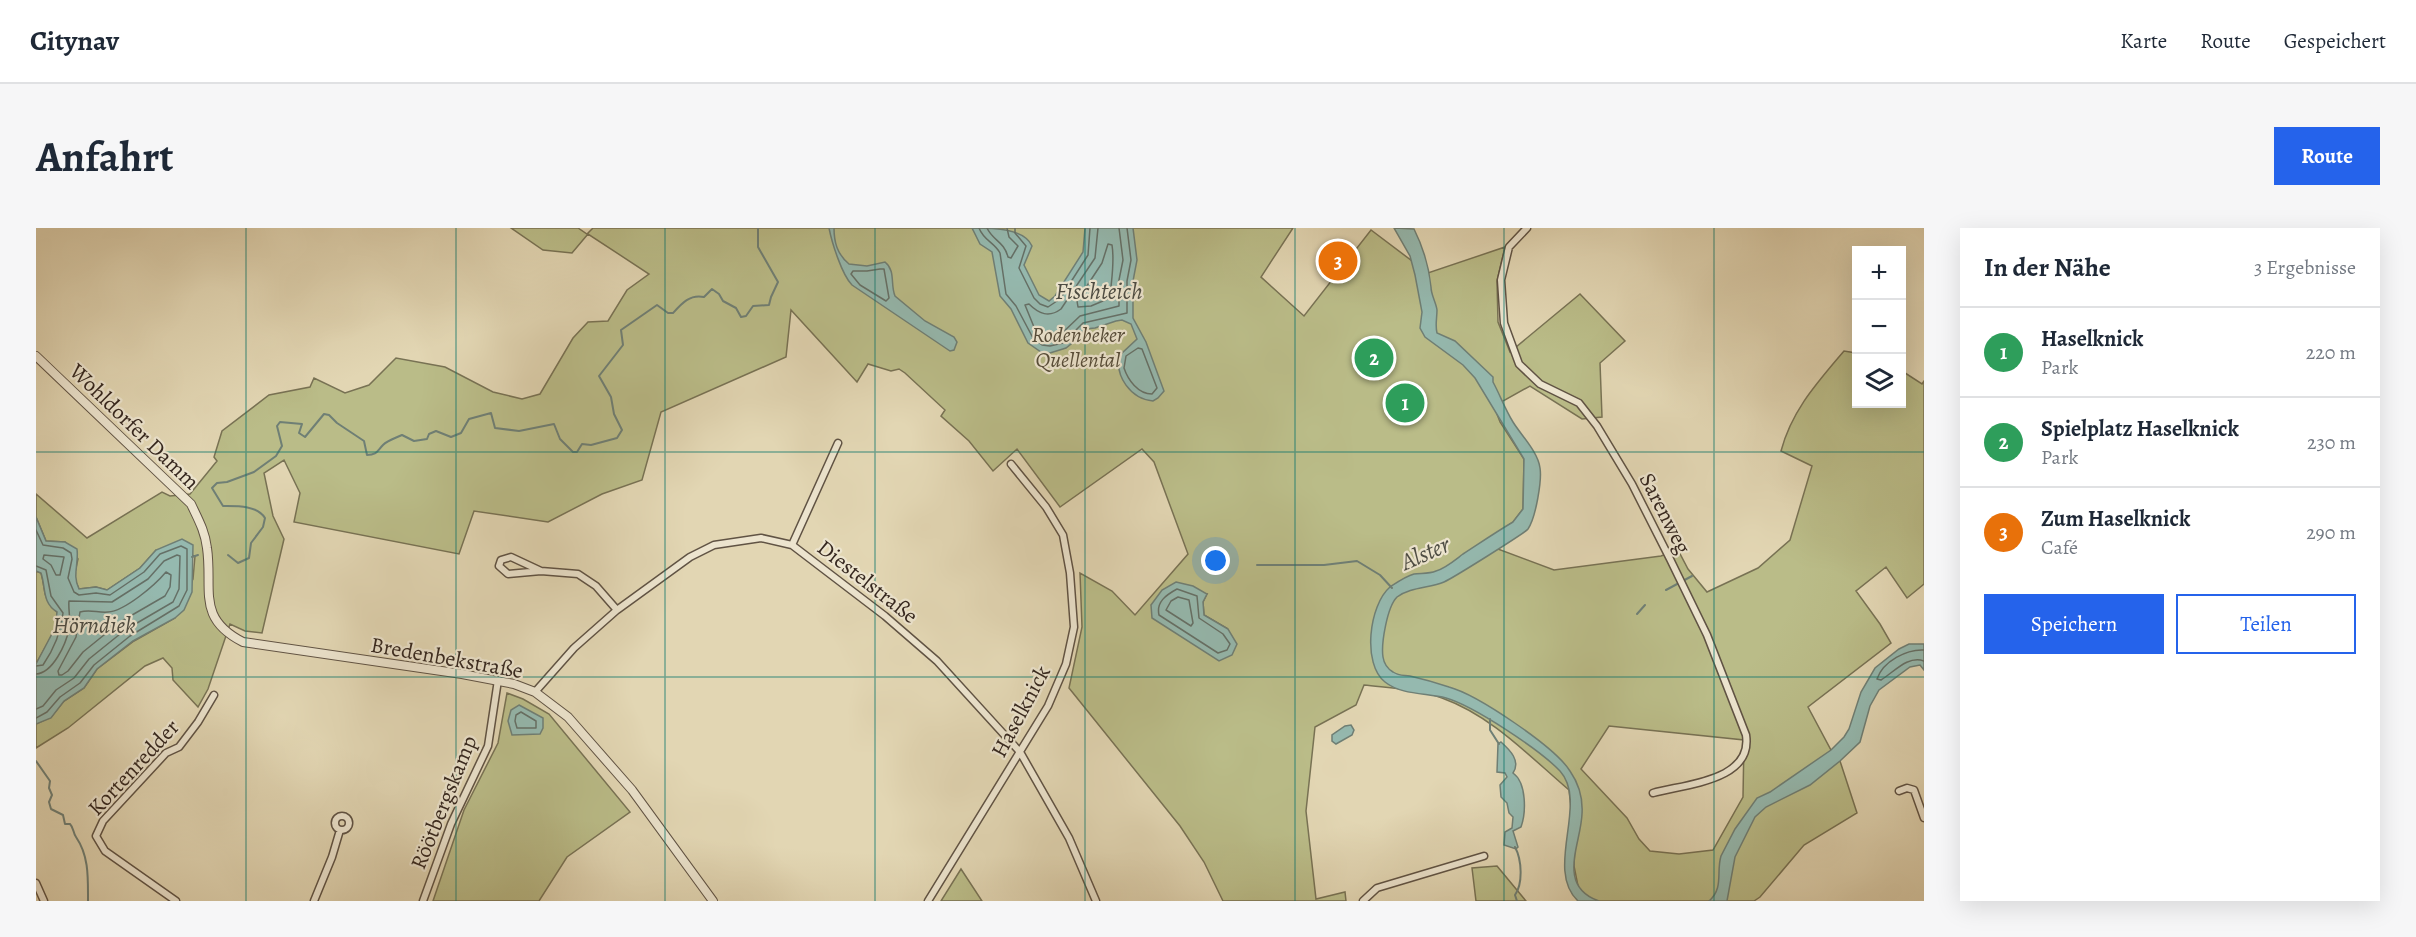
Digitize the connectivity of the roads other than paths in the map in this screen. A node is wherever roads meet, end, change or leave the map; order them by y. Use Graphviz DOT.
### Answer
graph roads {
  1 [pos="1527,228"];
  2 [pos="36,356"];
  3 [pos="838,443"];
  4 [pos="1011,464"];
  5 [pos="792,545"];
  6 [pos="208,562"];
  7 [pos="541,572"];
  8 [pos="617,610"];
  9 [pos="498,680"];
  10 [pos="535,692"];
  11 [pos="213,695"];
  12 [pos="1020,752"];
  13 [pos="1899,791"];
  14 [pos="1653,793"];
  15 [pos="1924,818"];
  16 [pos="340,830"];
  17 [pos="1484,856"];
  18 [pos="36,883"];
  19 [pos="44,901"];
  20 [pos="176,901"];
  21 [pos="314,901"];
  22 [pos="423,901"];
  23 [pos="713,901"];
  24 [pos="928,901"];
  25 [pos="1096,901"];
  26 [pos="1363,901"];
  1 -- 14 [label="street, Sarenweg"];
  2 -- 6 [label="street, Wohldorfer Damm"];
  3 -- 5 [label="street"];
  4 -- 12 [label="street, Haselknick"];
  5 -- 8 [label="street, Diestelstraße"];
  5 -- 12 [label="street, Diestelstraße"];
  6 -- 9 [label="street, Bredenbekstraße"];
  7 -- 7 [label="street"];
  7 -- 8 [label="street"];
  8 -- 10 [label="street, Diestelstraße"];
  9 -- 10 [label="street, Bredenbekstraße"];
  9 -- 22 [label="street, Röötbergskamp"];
  10 -- 23 [label="street, Bredenbekstraße"];
  11 -- 20 [label="street, Kortenredder"];
  12 -- 24 [label="street, Haselknick"];
  12 -- 25 [label="street, Diestelstraße"];
  13 -- 15 [label="street"];
  16 -- 21 [label="street"];
  17 -- 26 [label="street"];
  18 -- 19 [label="street"];
}
